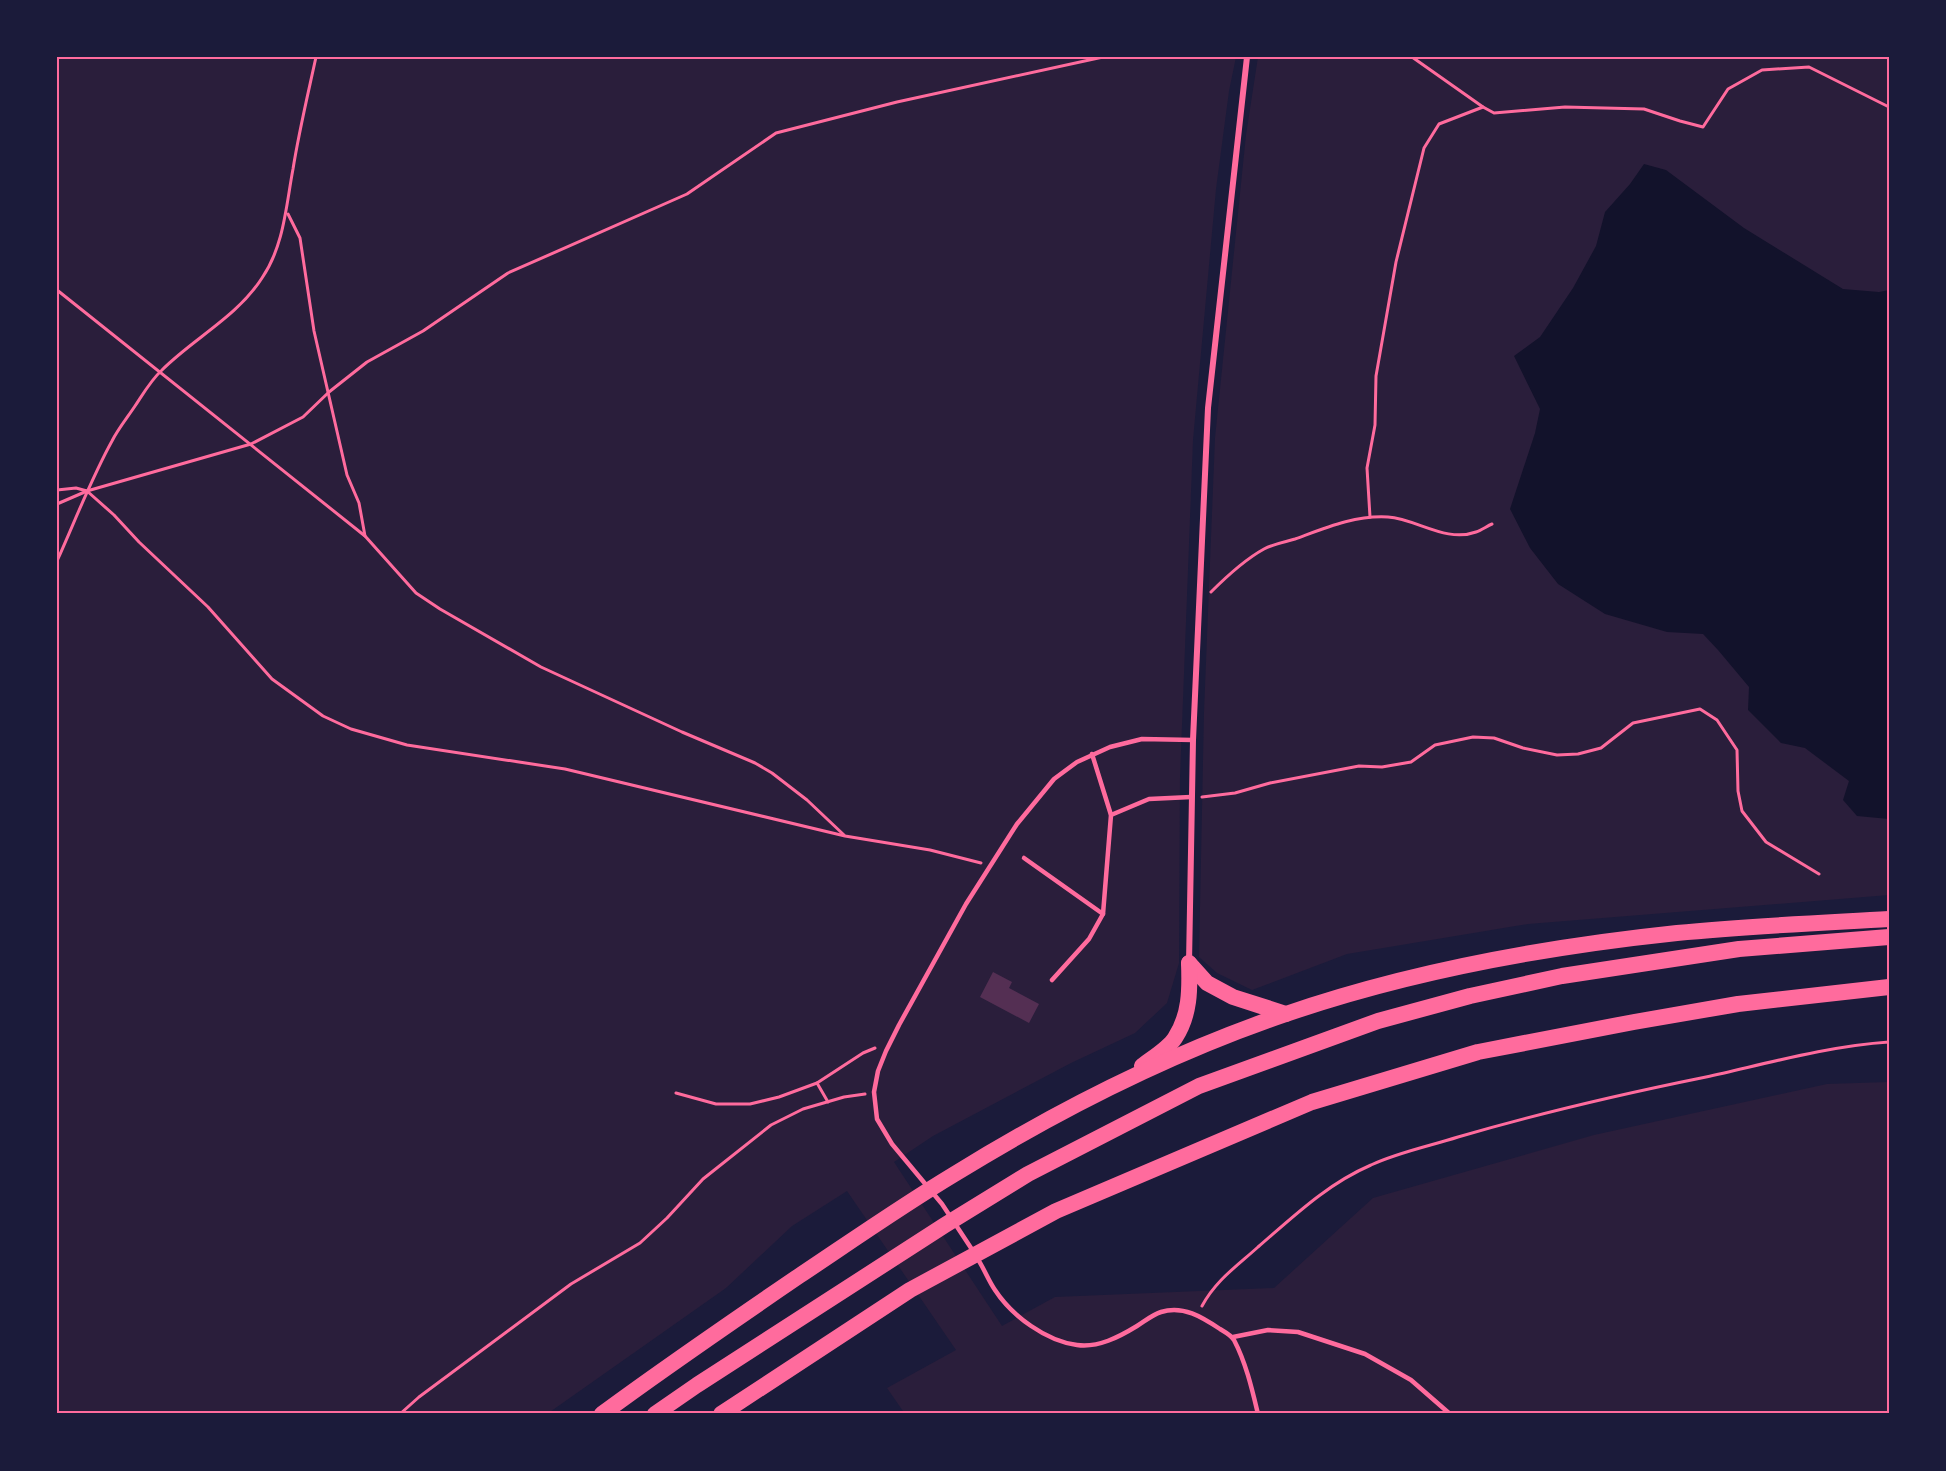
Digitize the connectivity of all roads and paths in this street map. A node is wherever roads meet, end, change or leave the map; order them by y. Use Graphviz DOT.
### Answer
graph roads {
  1 [pos="316,57"];
  2 [pos="1103,57"];
  3 [pos="1247,57"];
  4 [pos="1412,57"];
  5 [pos="1483,107"];
  6 [pos="1889,107"];
  7 [pos="287,212"];
  8 [pos="57,290"];
  9 [pos="160,371"];
  10 [pos="329,392"];
  11 [pos="251,444"];
  12 [pos="57,490"];
  13 [pos="87,491"];
  14 [pos="57,504"];
  15 [pos="1370,517"];
  16 [pos="1492,524"];
  17 [pos="365,536"];
  18 [pos="57,561"];
  19 [pos="1199,606"];
  20 [pos="1193,740"];
  21 [pos="1092,754"];
  22 [pos="1191,797"];
  23 [pos="1111,815"];
  24 [pos="845,836"];
  25 [pos="1024,858"];
  26 [pos="991,865"];
  27 [pos="1819,874"];
  28 [pos="1103,914"];
  29 [pos="1889,919"];
  30 [pos="1889,937"];
  31 [pos="1189,963"];
  32 [pos="1052,980"];
  33 [pos="1889,987"];
  34 [pos="1286,1014"];
  35 [pos="891,1041"];
  36 [pos="1889,1042"];
  37 [pos="1123,1082"];
  38 [pos="817,1083"];
  39 [pos="874,1092"];
  40 [pos="676,1093"];
  41 [pos="828,1102"];
  42 [pos="1196,1315"];
  43 [pos="1233,1337"];
  44 [pos="400,1414"];
  45 [pos="602,1414"];
  46 [pos="655,1414"];
  47 [pos="721,1414"];
  48 [pos="1258,1414"];
  49 [pos="1450,1414"];
  1 -- 7 [label="path"];
  2 -- 10 [label="path"];
  3 -- 19 [label="street"];
  4 -- 5 [label="path"];
  5 -- 6 [label="path"];
  5 -- 15 [label="path"];
  7 -- 9 [label="path"];
  7 -- 10 [label="path"];
  8 -- 9 [label="path"];
  9 -- 11 [label="path"];
  9 -- 13 [label="path"];
  10 -- 11 [label="path"];
  10 -- 17 [label="path"];
  11 -- 13 [label="path"];
  11 -- 17 [label="path"];
  12 -- 13 [label="path"];
  13 -- 14 [label="path"];
  13 -- 18 [label="path"];
  13 -- 24 [label="path"];
  15 -- 16 [label="path"];
  15 -- 19 [label="path"];
  17 -- 24 [label="path"];
  19 -- 20 [label="street"];
  20 -- 21 [label="lane"];
  20 -- 22 [label="street"];
  21 -- 23 [label="lane"];
  21 -- 26 [label="lane"];
  22 -- 23 [label="lane"];
  22 -- 27 [label="path"];
  22 -- 31 [label="street"];
  23 -- 28 [label="lane"];
  24 -- 26 [label="path"];
  25 -- 28 [label="lane"];
  26 -- 35 [label="lane"];
  28 -- 32 [label="lane"];
  29 -- 34 [label="highway"];
  30 -- 46 [label="highway"];
  31 -- 34 [label="highway"];
  31 -- 37 [label="highway"];
  33 -- 47 [label="highway"];
  34 -- 37 [label="highway"];
  35 -- 38 [label="path"];
  35 -- 39 [label="lane"];
  36 -- 42 [label="path"];
  37 -- 45 [label="highway"];
  38 -- 40 [label="path"];
  38 -- 41 [label="path"];
  39 -- 41 [label="path"];
  39 -- 42 [label="lane"];
  41 -- 44 [label="path"];
  42 -- 43 [label="lane"];
  43 -- 48 [label="lane"];
  43 -- 49 [label="lane"];
}
